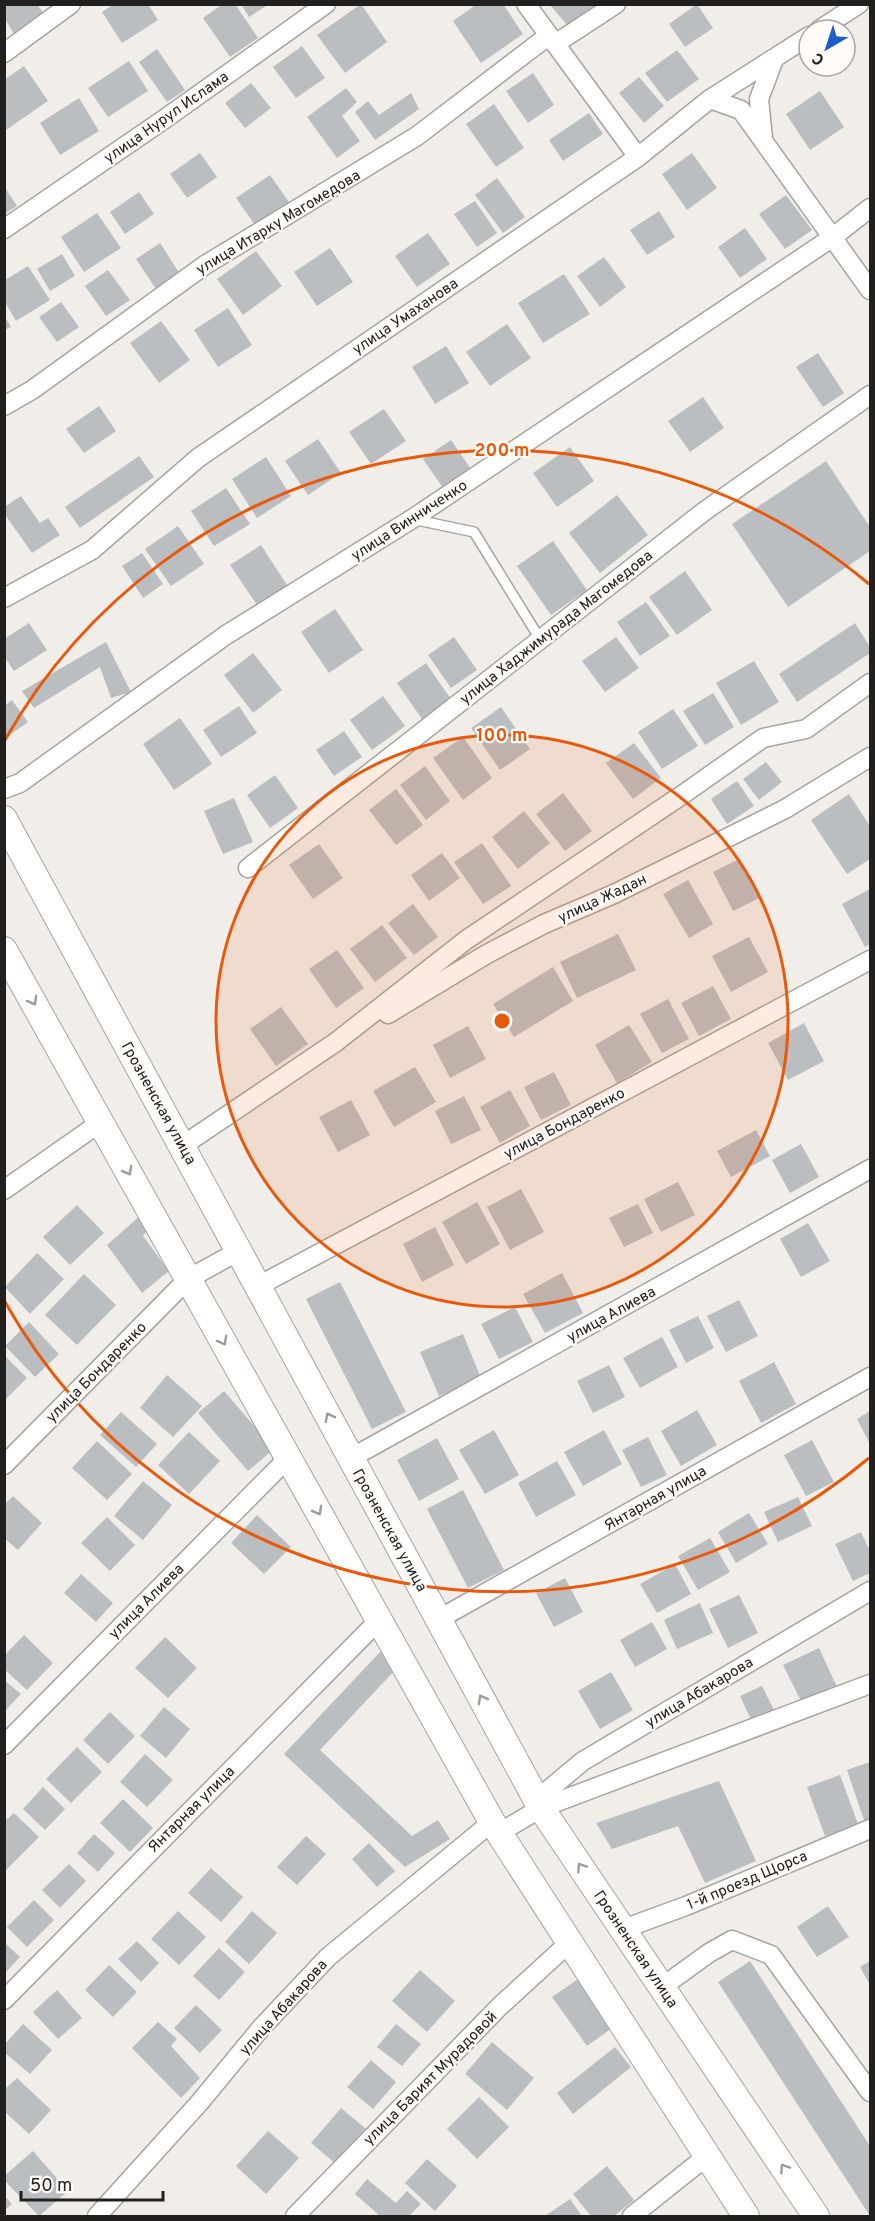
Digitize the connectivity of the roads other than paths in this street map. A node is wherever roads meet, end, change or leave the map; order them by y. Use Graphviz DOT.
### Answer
graph roads {
  1 [pos="71,4"];
  2 [pos="326,4"];
  3 [pos="526,4"];
  4 [pos="616,4"];
  5 [pos="859,4"];
  6 [pos="837,18"];
  7 [pos="552,40"];
  8 [pos="797,44"];
  9 [pos="4,53"];
  10 [pos="774,59"];
  11 [pos="710,99"];
  12 [pos="763,140"];
  13 [pos="638,157"];
  14 [pos="870,208"];
  15 [pos="4,229"];
  16 [pos="833,237"];
  17 [pos="870,290"];
  18 [pos="870,395"];
  19 [pos="4,406"];
  20 [pos="412,519"];
  21 [pos="4,598"];
  22 [pos="540,639"];
  23 [pos="870,682"];
  24 [pos="870,757"];
  25 [pos="4,789"];
  26 [pos="4,819"];
  27 [pos="248,868"];
  28 [pos="4,950"];
  29 [pos="870,960"];
  30 [pos="336,1042"];
  31 [pos="101,1122"];
  32 [pos="182,1146"];
  33 [pos="870,1169"];
  34 [pos="4,1190"];
  35 [pos="239,1251"];
  36 [pos="188,1279"];
  37 [pos="258,1286"];
  38 [pos="870,1377"];
  39 [pos="288,1458"];
  40 [pos="351,1458"];
  41 [pos="4,1465"];
  42 [pos="870,1591"];
  43 [pos="439,1619"];
  44 [pos="379,1620"];
  45 [pos="870,1683"];
  46 [pos="4,1745"];
  47 [pos="541,1808"];
  48 [pos="495,1827"];
  49 [pos="870,1831"];
  50 [pos="623,1929"];
  51 [pos="569,1943"];
  52 [pos="662,1987"];
  53 [pos="4,2000"];
  54 [pos="870,2092"];
  55 [pos="707,2156"];
  56 [pos="97,2217"];
  57 [pos="295,2217"];
  58 [pos="632,2217"];
  59 [pos="746,2217"];
  60 [pos="816,2217"];
  1 -- 9 [label="street"];
  2 -- 15 [label="street, улица Нурул Ислама"];
  3 -- 7 [label="street"];
  4 -- 7 [label="street, улица Итарку Магомедова"];
  5 -- 6 [label="street"];
  7 -- 13 [label="street"];
  7 -- 19 [label="street, улица Итарку Магомедова"];
  8 -- 10 [label="street, улица Умаханова"];
  10 -- 11 [label="street, улица Умаханова"];
  10 -- 12 [label="street"];
  11 -- 12 [label="street"];
  11 -- 13 [label="street, улица Умаханова"];
  12 -- 16 [label="street"];
  13 -- 21 [label="street, улица Умаханова"];
  14 -- 16 [label="street, улица Винниченко"];
  16 -- 17 [label="street"];
  16 -- 20 [label="street, улица Винниченко"];
  18 -- 22 [label="street, улица Хаджимурада Магомедова"];
  20 -- 22 [label="lane"];
  20 -- 25 [label="street, улица Винниченко"];
  22 -- 27 [label="street, улица Хаджимурада Магомедова"];
  23 -- 30 [label="street"];
  24 -- 30 [label="street, улица Жадан"];
  26 -- 32 [label="street, Грозненская улица"];
  28 -- 31 [label="street, one-way"];
  29 -- 37 [label="street, улица Бондаренко"];
  30 -- 32 [label="street"];
  31 -- 34 [label="street"];
  31 -- 36 [label="street, one-way"];
  32 -- 35 [label="street, Грозненская улица"];
  33 -- 40 [label="street, улица Алиева"];
  35 -- 36 [label="street, улица Бондаренко"];
  35 -- 37 [label="street, Грозненская улица"];
  36 -- 39 [label="street, one-way"];
  36 -- 41 [label="street, улица Бондаренко"];
  40 -- 37 [label="street, Грозненская улица, one-way"];
  38 -- 43 [label="street, Янтарная улица"];
  39 -- 44 [label="street, one-way"];
  39 -- 46 [label="street, улица Алиева"];
  40 -- 43 [label="street, Грозненская улица"];
  42 -- 47 [label="street, улица Абакарова"];
  47 -- 43 [label="street, Грозненская улица, one-way"];
  44 -- 48 [label="street"];
  44 -- 53 [label="street, Янтарная улица"];
  45 -- 47 [label="street, улица Абакарова"];
  47 -- 48 [label="street, улица Абакарова"];
  50 -- 47 [label="street, Грозненская улица, one-way"];
  48 -- 51 [label="street"];
  48 -- 56 [label="street, улица Абакарова"];
  49 -- 50 [label="street, 1-й проезд Щорса"];
  50 -- 52 [label="street, Грозненская улица"];
  51 -- 55 [label="street"];
  51 -- 57 [label="street, улица Барият Мурадовой"];
  52 -- 54 [label="street"];
  60 -- 52 [label="street, Грозненская улица, one-way"];
  55 -- 58 [label="street"];
  55 -- 59 [label="street"];
}
